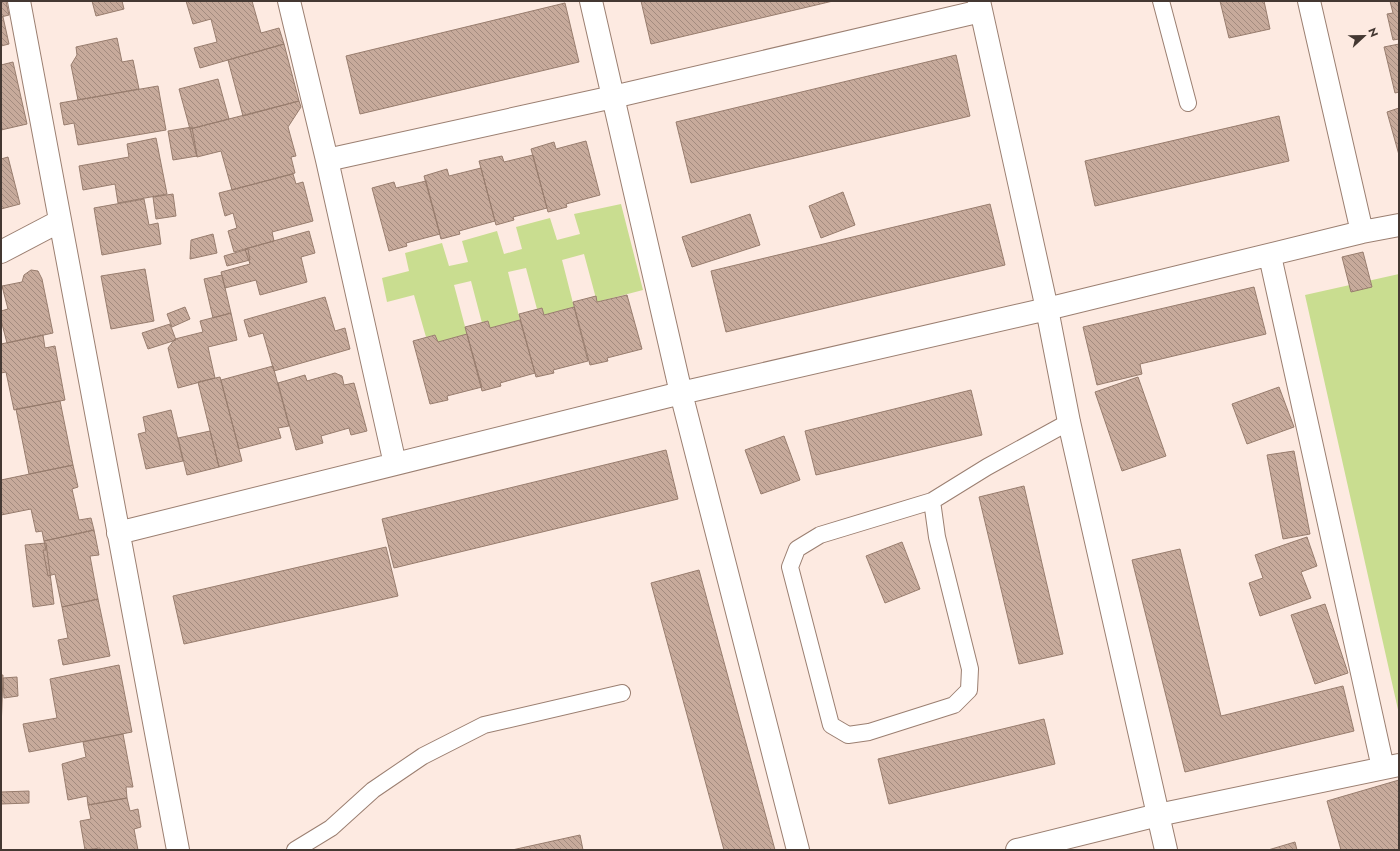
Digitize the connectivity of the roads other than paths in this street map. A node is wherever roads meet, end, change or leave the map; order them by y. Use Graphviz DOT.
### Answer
graph roads {
  1 [pos="19,1"];
  2 [pos="289,1"];
  3 [pos="591,1"];
  4 [pos="1161,1"];
  5 [pos="1309,1"];
  6 [pos="980,6"];
  7 [pos="613,97"];
  8 [pos="1188,103"];
  9 [pos="327,160"];
  10 [pos="60,221"];
  11 [pos="1399,225"];
  12 [pos="1362,232"];
  13 [pos="1,252"];
  14 [pos="1270,256"];
  15 [pos="1047,309"];
  16 [pos="681,393"];
  17 [pos="1069,422"];
  18 [pos="395,464"];
  19 [pos="932,501"];
  20 [pos="118,533"];
  21 [pos="622,693"];
  22 [pos="1391,766"];
  23 [pos="1158,815"];
  24 [pos="178,850"];
  25 [pos="295,850"];
  26 [pos="798,850"];
  27 [pos="1016,850"];
  28 [pos="1166,850"];
  1 -- 10 [label="street"];
  2 -- 9 [label="street"];
  3 -- 7 [label="street"];
  4 -- 8 [label="lane"];
  5 -- 12 [label="street"];
  6 -- 7 [label="street"];
  6 -- 15 [label="street"];
  7 -- 9 [label="street"];
  7 -- 16 [label="street"];
  9 -- 18 [label="street"];
  10 -- 13 [label="street"];
  10 -- 20 [label="street"];
  11 -- 12 [label="street"];
  12 -- 14 [label="street"];
  14 -- 15 [label="street"];
  14 -- 22 [label="street"];
  15 -- 16 [label="street"];
  15 -- 17 [label="street"];
  16 -- 18 [label="street"];
  16 -- 26 [label="street"];
  17 -- 19 [label="lane"];
  17 -- 23 [label="street"];
  18 -- 20 [label="street"];
  19 -- 19 [label="lane"];
  20 -- 24 [label="street"];
  21 -- 25 [label="lane"];
  22 -- 23 [label="street"];
  23 -- 27 [label="street"];
  23 -- 28 [label="street"];
}
